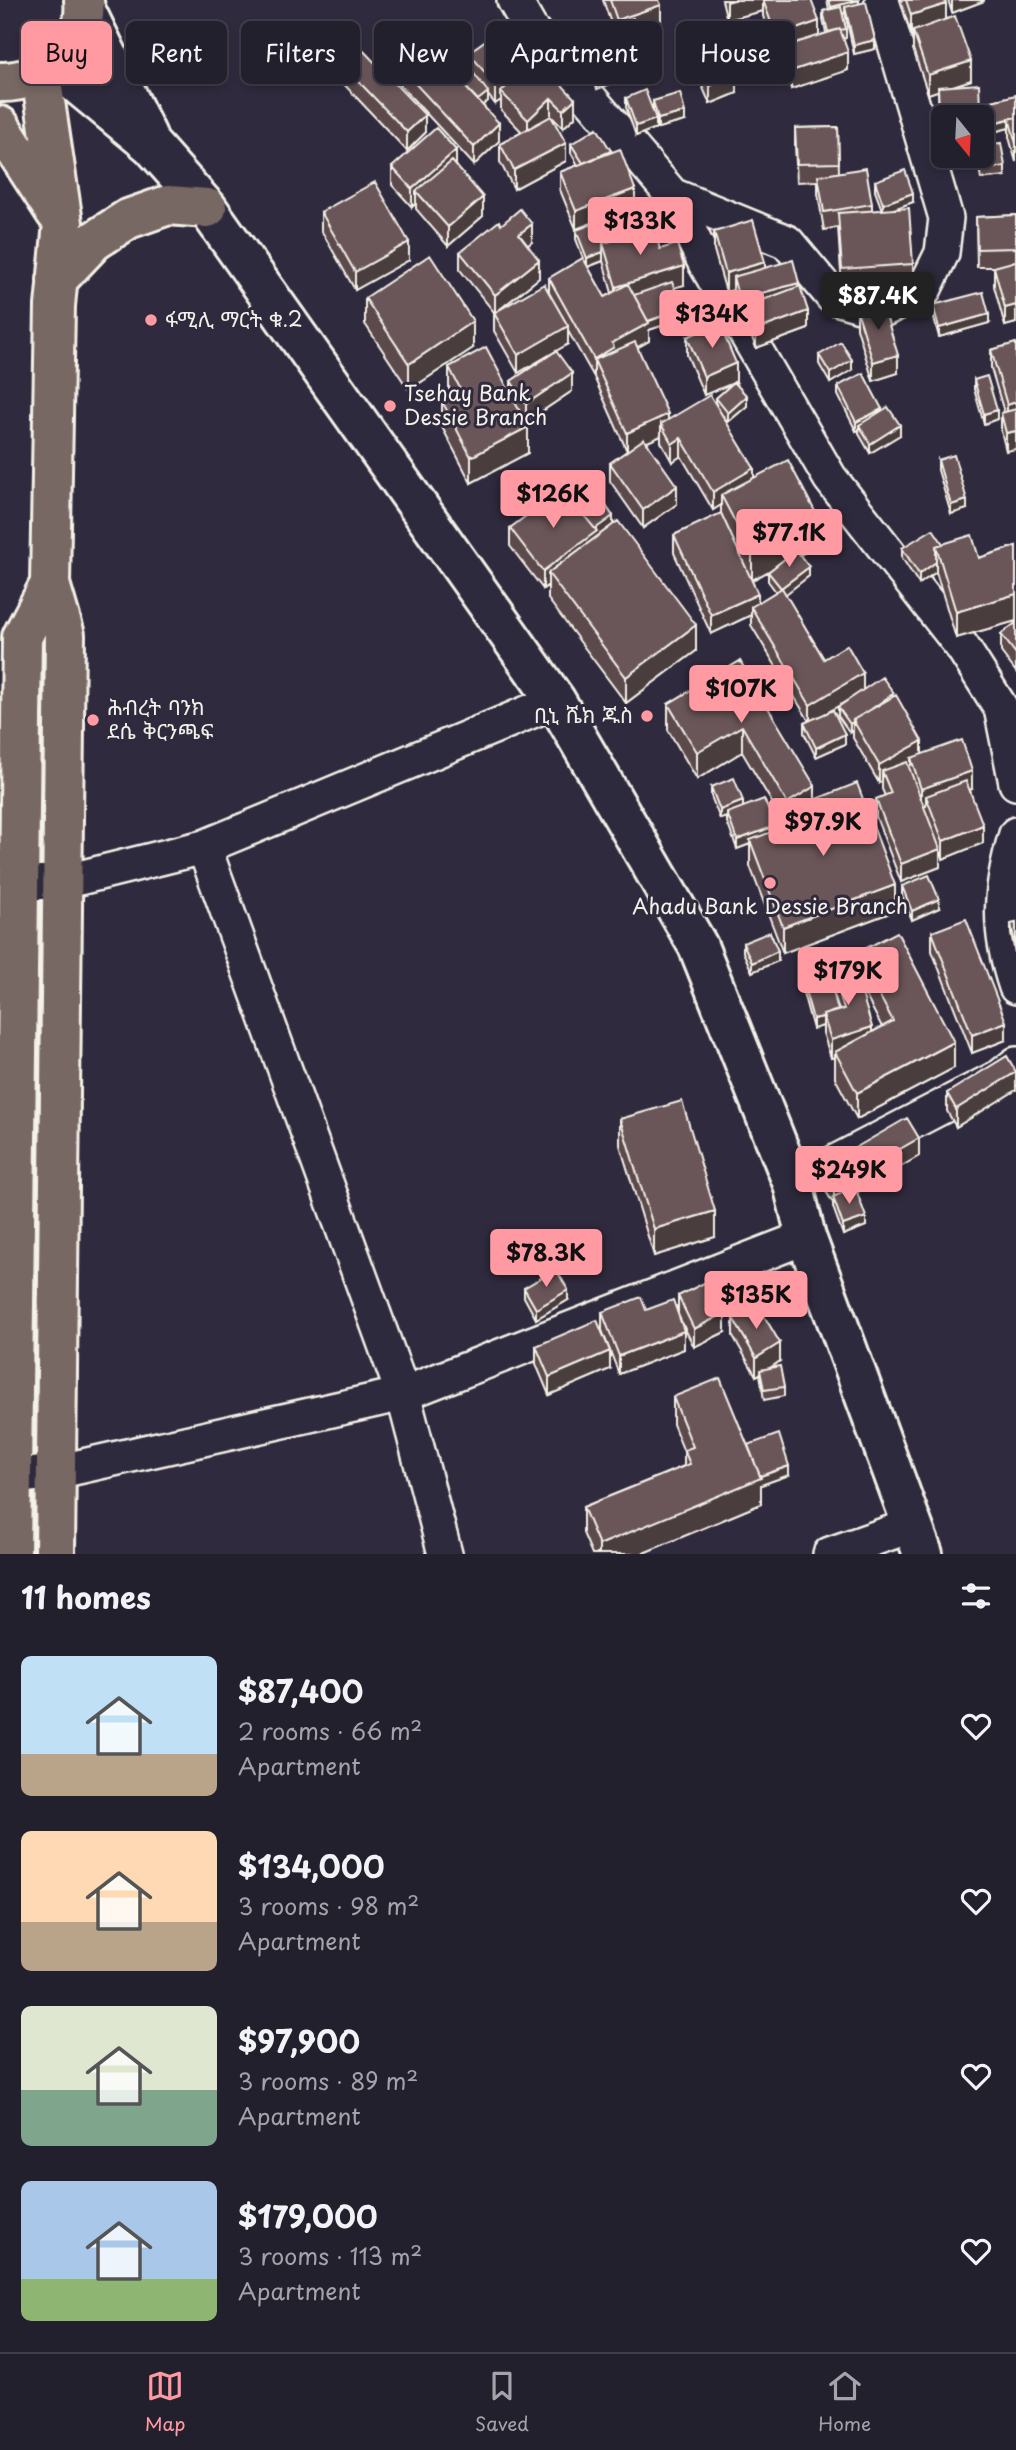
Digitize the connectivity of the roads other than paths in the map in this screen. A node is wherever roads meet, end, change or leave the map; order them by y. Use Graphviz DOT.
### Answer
graph roads {
  1 [pos="514,0"];
  2 [pos="882,0"];
  3 [pos="84,4"];
  4 [pos="21,81"];
  5 [pos="0,82"];
  6 [pos="49,84"];
  7 [pos="67,84"];
  8 [pos="0,126"];
  9 [pos="151,145"];
  10 [pos="672,195"];
  11 [pos="207,208"];
  12 [pos="63,223"];
  13 [pos="57,280"];
  14 [pos="50,584"];
  15 [pos="556,701"];
  16 [pos="19,754"];
  17 [pos="64,756"];
  18 [pos="1016,783"];
  19 [pos="1016,834"];
  20 [pos="204,848"];
  21 [pos="63,882"];
  22 [pos="18,883"];
  23 [pos="1016,987"];
  24 [pos="1016,1064"];
  25 [pos="793,1184"];
  26 [pos="806,1237"];
  27 [pos="403,1395"];
  28 [pos="56,1472"];
  29 [pos="12,1478"];
  30 [pos="916,1540"];
  31 [pos="11,1554"];
  32 [pos="55,1554"];
  33 [pos="445,1554"];
  34 [pos="830,1554"];
  1 -- 10 [label="street"];
  2 -- 10 [label="street"];
  3 -- 9 [label="street"];
  4 -- 5 [label="highway"];
  6 -- 12 [label="highway"];
  7 -- 9 [label="street"];
  8 -- 12 [label="highway"];
  9 -- 11 [label="street"];
  10 -- 18 [label="street"];
  11 -- 13 [label="highway"];
  11 -- 15 [label="street"];
  12 -- 13 [label="highway"];
  13 -- 14 [label="highway"];
  14 -- 16 [label="highway"];
  14 -- 17 [label="highway"];
  15 -- 20 [label="street"];
  15 -- 25 [label="street"];
  16 -- 17 [label="highway"];
  16 -- 22 [label="highway"];
  17 -- 21 [label="highway"];
  19 -- 23 [label="street"];
  20 -- 21 [label="street"];
  20 -- 27 [label="street"];
  21 -- 22 [label="street"];
  21 -- 28 [label="highway"];
  22 -- 29 [label="highway"];
  24 -- 25 [label="street"];
  25 -- 26 [label="street"];
  26 -- 27 [label="street"];
  26 -- 30 [label="street"];
  27 -- 28 [label="street"];
  27 -- 33 [label="street"];
  28 -- 29 [label="street"];
  28 -- 32 [label="highway"];
  29 -- 31 [label="highway"];
  30 -- 34 [label="street"];
}
